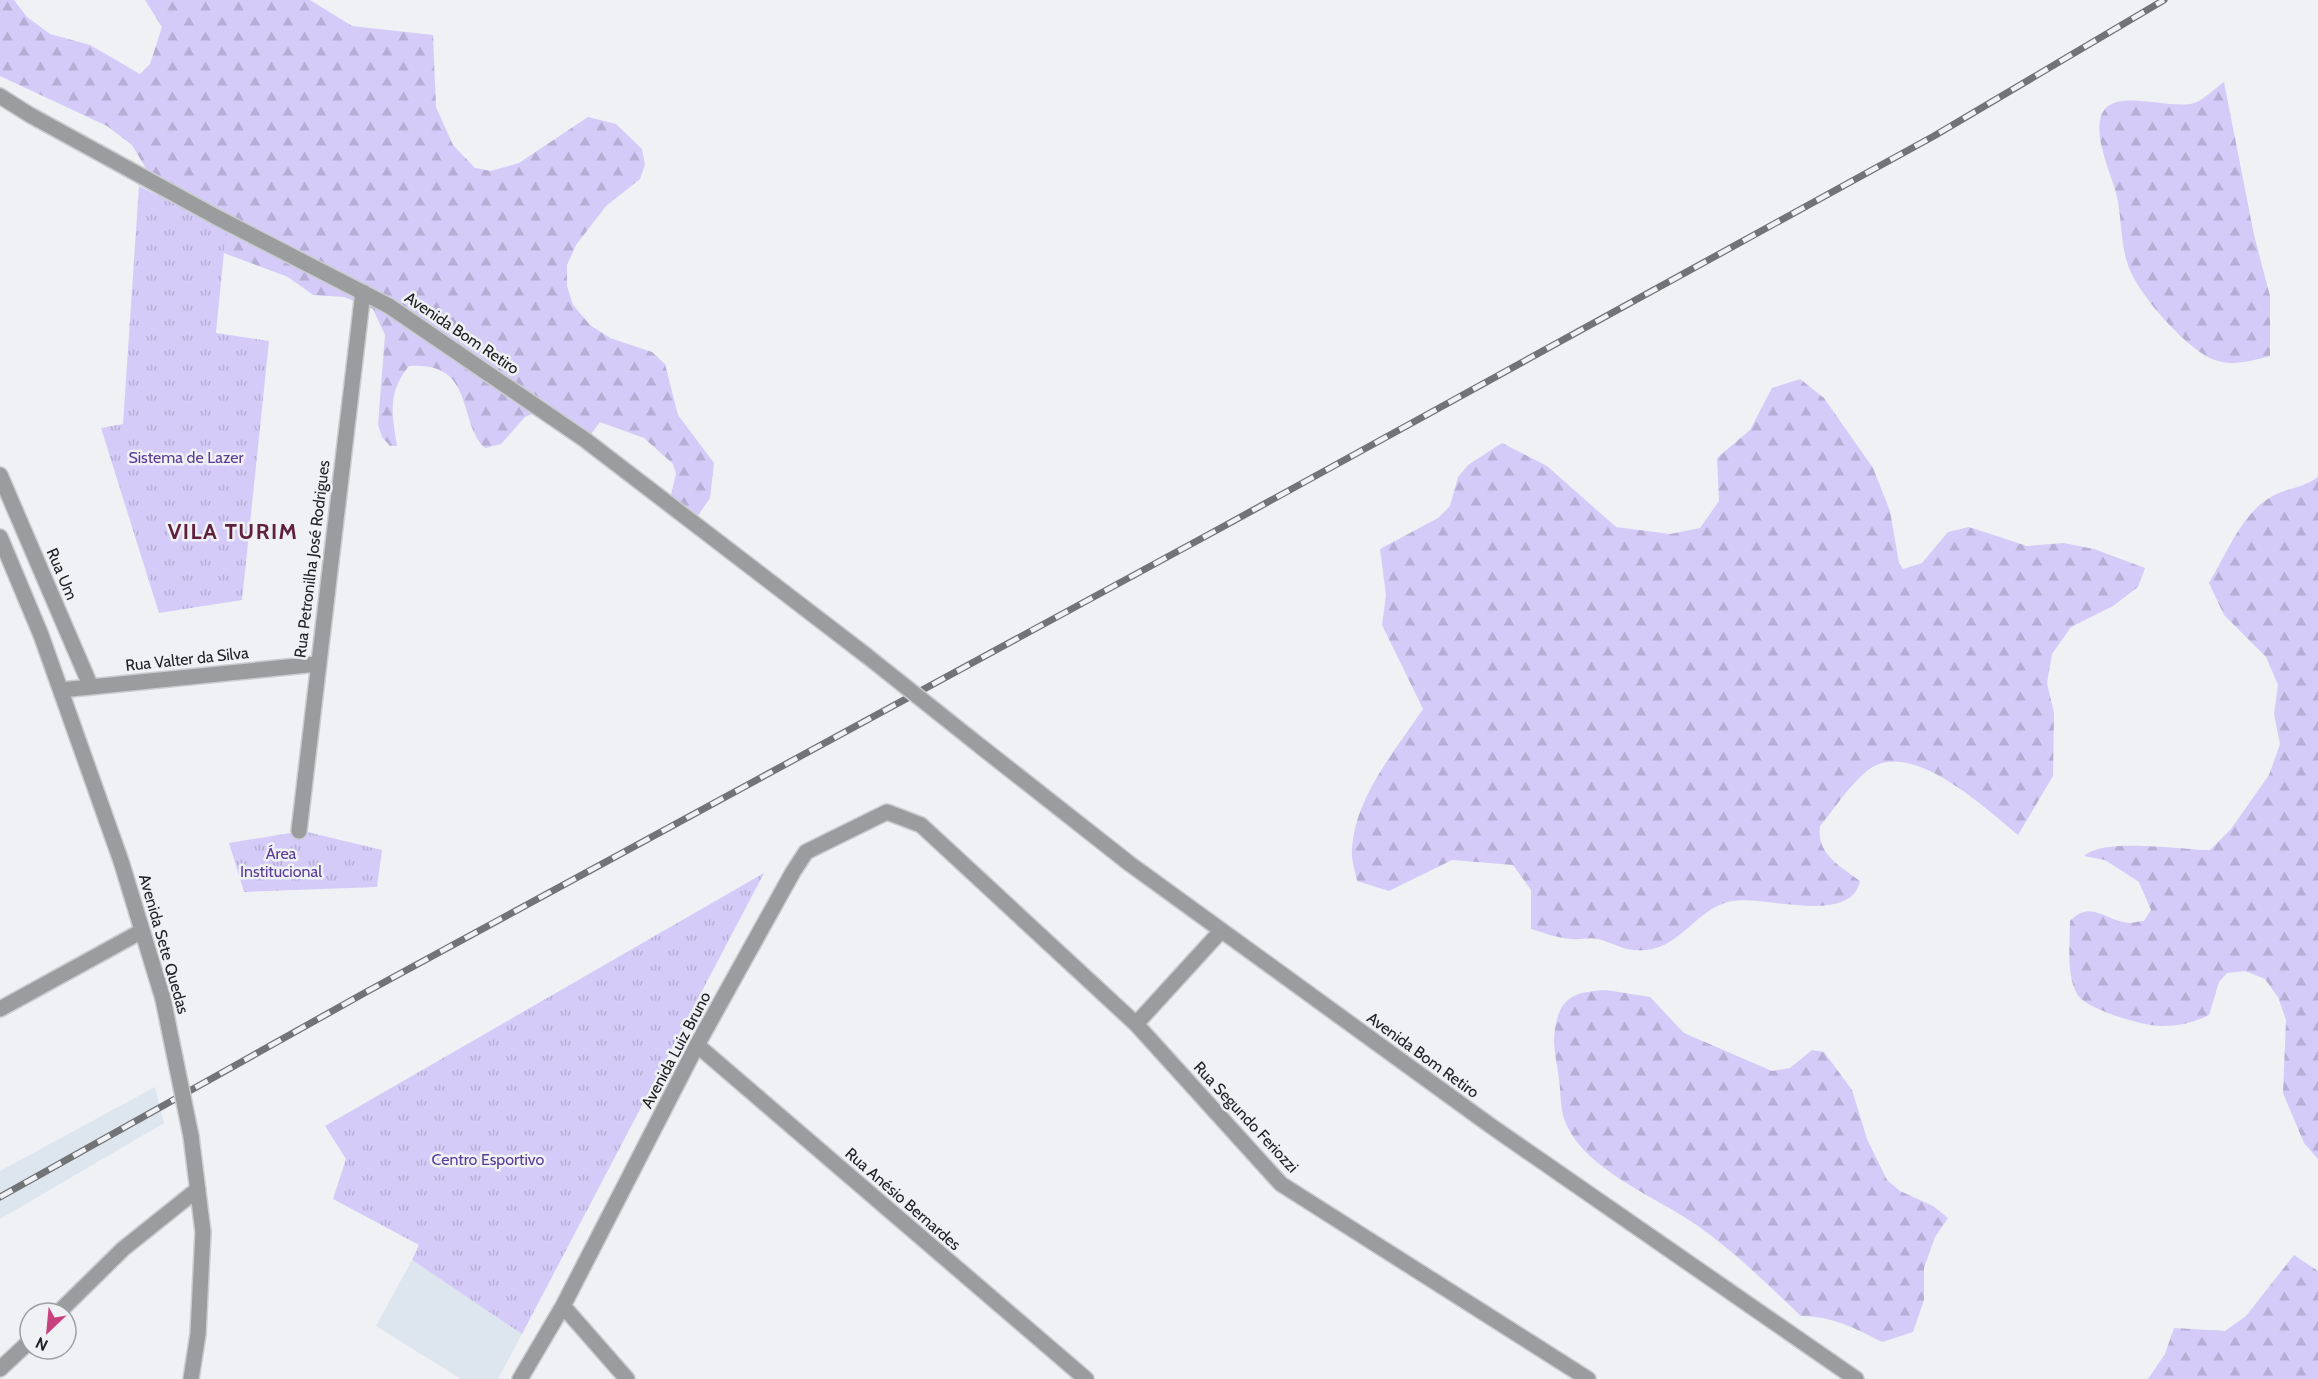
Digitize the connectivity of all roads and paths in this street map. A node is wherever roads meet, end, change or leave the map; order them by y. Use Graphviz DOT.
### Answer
graph roads {
  1 [pos="0,96"];
  2 [pos="363,292"];
  3 [pos="0,475"];
  4 [pos="0,537"];
  5 [pos="318,664"];
  6 [pos="91,687"];
  7 [pos="60,690"];
  8 [pos="921,825"];
  9 [pos="299,831"];
  10 [pos="142,931"];
  11 [pos="1221,931"];
  12 [pos="0,1009"];
  13 [pos="1136,1024"];
  14 [pos="697,1045"];
  15 [pos="198,1189"];
  16 [pos="70,1301"];
  17 [pos="563,1305"];
  18 [pos="18,1352"];
  19 [pos="0,1369"];
  20 [pos="191,1379"];
  21 [pos="520,1379"];
  22 [pos="627,1379"];
  23 [pos="1086,1379"];
  24 [pos="1588,1379"];
  25 [pos="1856,1379"];
  1 -- 2 [label="street, Avenida Bom Retiro"];
  2 -- 5 [label="street, Rua Petronilha José Rodrigues"];
  2 -- 11 [label="street, Avenida Bom Retiro, bridge"];
  3 -- 6 [label="street, Rua Um"];
  4 -- 7 [label="street, Avenida Sete Quedas"];
  5 -- 6 [label="street, Rua Valter da Silva"];
  5 -- 9 [label="street, Rua Petronilha José Rodrigues"];
  6 -- 7 [label="street, Rua Valter da Silva"];
  7 -- 10 [label="street, Avenida Sete Quedas"];
  8 -- 13 [label="street, Rua Segundo Feriozzi"];
  8 -- 14 [label="street, Avenida Luiz Bruno"];
  10 -- 12 [label="street"];
  10 -- 15 [label="street, Avenida Sete Quedas, bridge"];
  11 -- 13 [label="street"];
  11 -- 25 [label="street, Avenida Bom Retiro"];
  13 -- 24 [label="street, Rua Segundo Feriozzi"];
  14 -- 17 [label="street, Avenida Luiz Bruno"];
  14 -- 23 [label="street, Rua Anésio Bernardes"];
  15 -- 16 [label="street"];
  15 -- 20 [label="street, Avenida Sete Quedas"];
  17 -- 21 [label="street, Avenida Luiz Bruno"];
  17 -- 22 [label="street"];
  18 -- 19 [label="street"];
}
